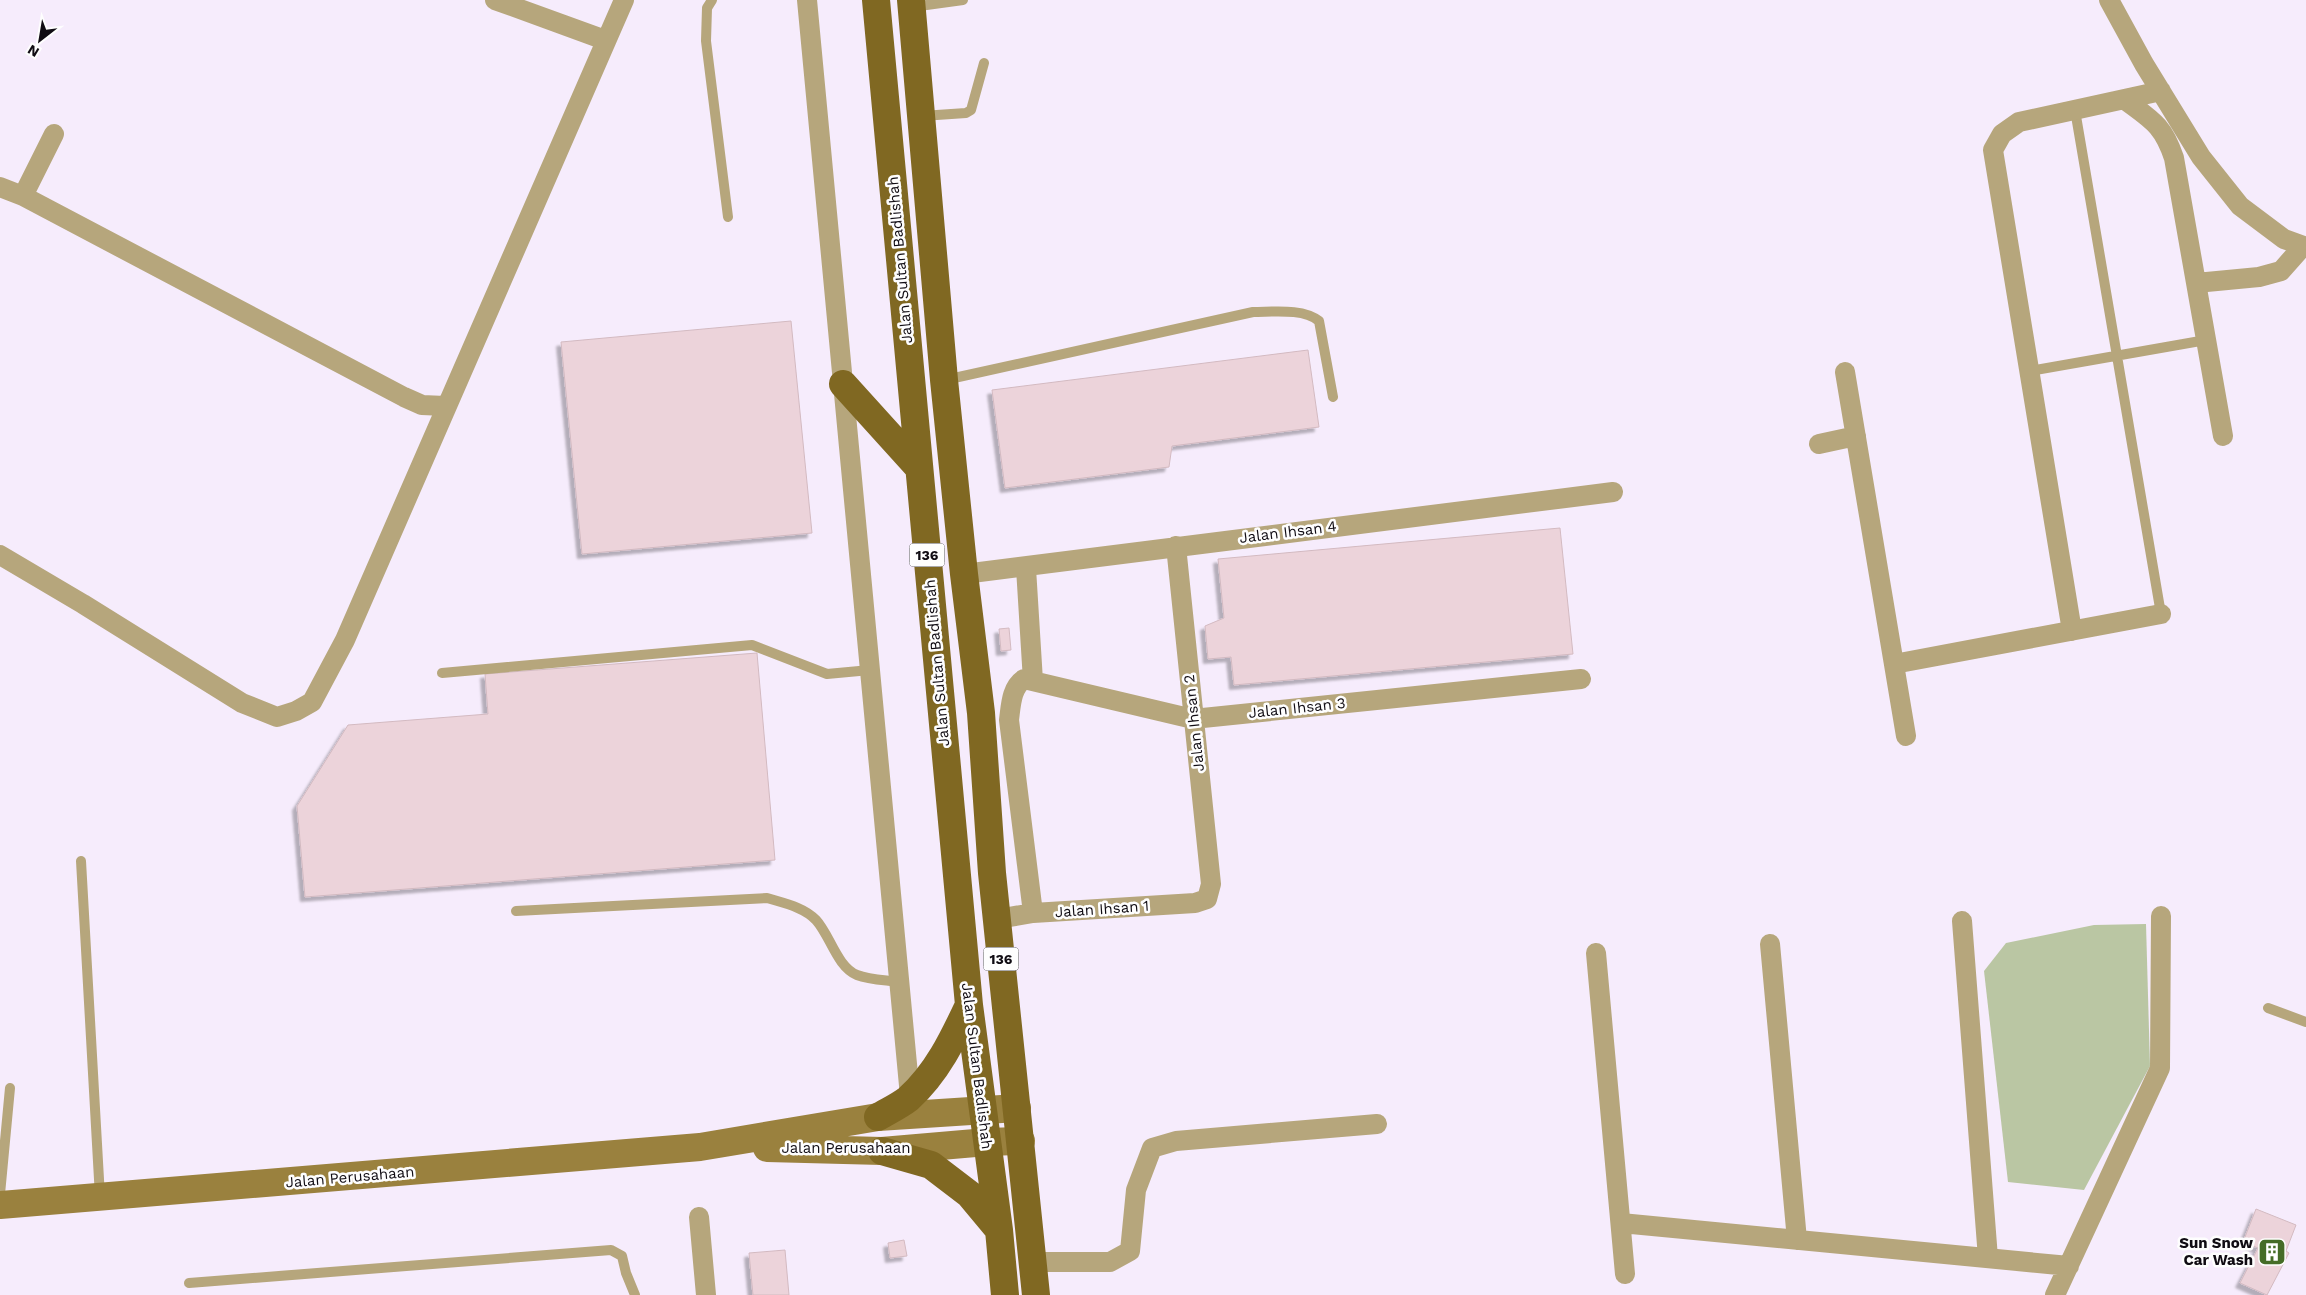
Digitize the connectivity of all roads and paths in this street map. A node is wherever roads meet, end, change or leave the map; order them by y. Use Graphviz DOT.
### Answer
graph roads {
  1 [pos="495,0"];
  2 [pos="624,0"];
  3 [pos="712,0"];
  4 [pos="807,0"];
  5 [pos="876,0"];
  6 [pos="963,0"];
  7 [pos="2109,0"];
  8 [pos="911,3"];
  9 [pos="605,40"];
  10 [pos="984,63"];
  11 [pos="2161,92"];
  12 [pos="2125,100"];
  13 [pos="2075,110"];
  14 [pos="921,116"];
  15 [pos="54,134"];
  16 [pos="0,187"];
  17 [pos="23,196"];
  18 [pos="728,217"];
  19 [pos="2304,246"];
  20 [pos="2196,283"];
  21 [pos="2206,340"];
  22 [pos="2117,356"];
  23 [pos="2030,371"];
  24 [pos="1845,372"];
  25 [pos="944,380"];
  26 [pos="843,384"];
  27 [pos="1333,397"];
  28 [pos="445,406"];
  29 [pos="1856,436"];
  30 [pos="2223,436"];
  31 [pos="1819,444"];
  32 [pos="919,468"];
  33 [pos="1613,492"];
  34 [pos="1176,546"];
  35 [pos="0,555"];
  36 [pos="1026,568"];
  37 [pos="964,574"];
  38 [pos="2161,614"];
  39 [pos="2072,631"];
  40 [pos="1894,664"];
  41 [pos="870,670"];
  42 [pos="442,673"];
  43 [pos="1581,679"];
  44 [pos="1025,682"];
  45 [pos="1193,719"];
  46 [pos="1906,736"];
  47 [pos="81,861"];
  48 [pos="1207,899"];
  49 [pos="516,911"];
  50 [pos="1033,914"];
  51 [pos="2161,916"];
  52 [pos="997,919"];
  53 [pos="1962,921"];
  54 [pos="1770,944"];
  55 [pos="1596,953"];
  56 [pos="899,982"];
  57 [pos="969,1005"];
  58 [pos="2268,1008"];
  59 [pos="2306,1022"];
  60 [pos="10,1088"];
  61 [pos="910,1096"];
  62 [pos="1017,1108"];
  63 [pos="982,1109"];
  64 [pos="878,1118"];
  65 [pos="1377,1124"];
  66 [pos="1021,1141"];
  67 [pos="987,1142"];
  68 [pos="700,1147"];
  69 [pos="882,1151"];
  70 [pos="0,1194"];
  71 [pos="100,1198"];
  72 [pos="0,1205"];
  73 [pos="700,1217"];
  74 [pos="1621,1223"];
  75 [pos="999,1230"];
  76 [pos="1798,1240"];
  77 [pos="1988,1258"];
  78 [pos="1033,1262"];
  79 [pos="2068,1266"];
  80 [pos="1625,1274"];
  81 [pos="189,1283"];
  82 [pos="635,1295"];
  83 [pos="706,1295"];
  84 [pos="1005,1295"];
  85 [pos="1036,1295"];
  86 [pos="2055,1295"];
  1 -- 9 [label="street"];
  2 -- 9 [label="street"];
  3 -- 18 [label="lane"];
  4 -- 26 [label="street"];
  5 -- 32 [label="main road, Jalan Sultan Badlishah / 136"];
  6 -- 8 [label="lane"];
  7 -- 11 [label="street"];
  8 -- 14 [label="main road, 136"];
  9 -- 28 [label="street"];
  10 -- 14 [label="lane"];
  11 -- 12 [label="street"];
  11 -- 19 [label="street"];
  12 -- 13 [label="street"];
  12 -- 20 [label="street"];
  13 -- 22 [label="lane"];
  13 -- 23 [label="street"];
  14 -- 25 [label="main road, 136"];
  15 -- 17 [label="street"];
  16 -- 17 [label="street"];
  17 -- 28 [label="street"];
  19 -- 20 [label="street"];
  20 -- 21 [label="street"];
  21 -- 22 [label="lane"];
  21 -- 30 [label="street"];
  22 -- 23 [label="lane"];
  22 -- 38 [label="lane"];
  23 -- 39 [label="street"];
  24 -- 29 [label="street"];
  25 -- 27 [label="lane"];
  25 -- 37 [label="main road, 136"];
  26 -- 32 [label="main road"];
  26 -- 41 [label="street"];
  28 -- 35 [label="street"];
  29 -- 31 [label="street"];
  29 -- 40 [label="street"];
  32 -- 57 [label="main road, Jalan Sultan Badlishah / 136"];
  33 -- 34 [label="street, Jalan Ihsan 4"];
  34 -- 36 [label="street, Jalan Ihsan 4"];
  34 -- 45 [label="street, Jalan Ihsan 2"];
  36 -- 37 [label="street, Jalan Ihsan 4"];
  36 -- 44 [label="street"];
  37 -- 52 [label="main road, 136"];
  38 -- 39 [label="street"];
  39 -- 40 [label="street"];
  40 -- 46 [label="street"];
  41 -- 42 [label="lane"];
  41 -- 56 [label="street"];
  43 -- 45 [label="street, Jalan Ihsan 3"];
  44 -- 45 [label="street, Jalan Ihsan 3"];
  44 -- 50 [label="street"];
  45 -- 48 [label="street, Jalan Ihsan 2"];
  47 -- 71 [label="lane"];
  48 -- 50 [label="street, Jalan Ihsan 1"];
  49 -- 56 [label="lane"];
  50 -- 52 [label="street, Jalan Ihsan 1"];
  51 -- 79 [label="street"];
  52 -- 62 [label="main road, 136"];
  53 -- 77 [label="street"];
  54 -- 76 [label="street"];
  55 -- 74 [label="street"];
  56 -- 61 [label="street"];
  57 -- 61 [label="main road"];
  57 -- 63 [label="main road, Jalan Sultan Badlishah / 136"];
  58 -- 59 [label="lane"];
  60 -- 70 [label="lane"];
  61 -- 64 [label="main road"];
  62 -- 63 [label="main road, Jalan Perusahaan"];
  62 -- 66 [label="main road, 136"];
  63 -- 64 [label="main road, Jalan Perusahaan"];
  63 -- 67 [label="main road, Jalan Sultan Badlishah / 136"];
  64 -- 68 [label="main road, Jalan Perusahaan"];
  65 -- 78 [label="street"];
  66 -- 67 [label="main road, Jalan Perusahaan"];
  66 -- 78 [label="main road, 136"];
  67 -- 69 [label="main road, Jalan Perusahaan"];
  67 -- 75 [label="main road, Jalan Sultan Badlishah / 136"];
  68 -- 69 [label="main road, Jalan Perusahaan"];
  68 -- 71 [label="main road, Jalan Perusahaan"];
  69 -- 75 [label="main road"];
  71 -- 72 [label="main road, Jalan Perusahaan"];
  73 -- 83 [label="street"];
  74 -- 76 [label="street"];
  74 -- 80 [label="street"];
  75 -- 84 [label="main road, Jalan Sultan Badlishah / 136"];
  76 -- 77 [label="street"];
  77 -- 79 [label="street"];
  78 -- 85 [label="main road, 136"];
  79 -- 86 [label="street"];
  81 -- 82 [label="lane"];
}
